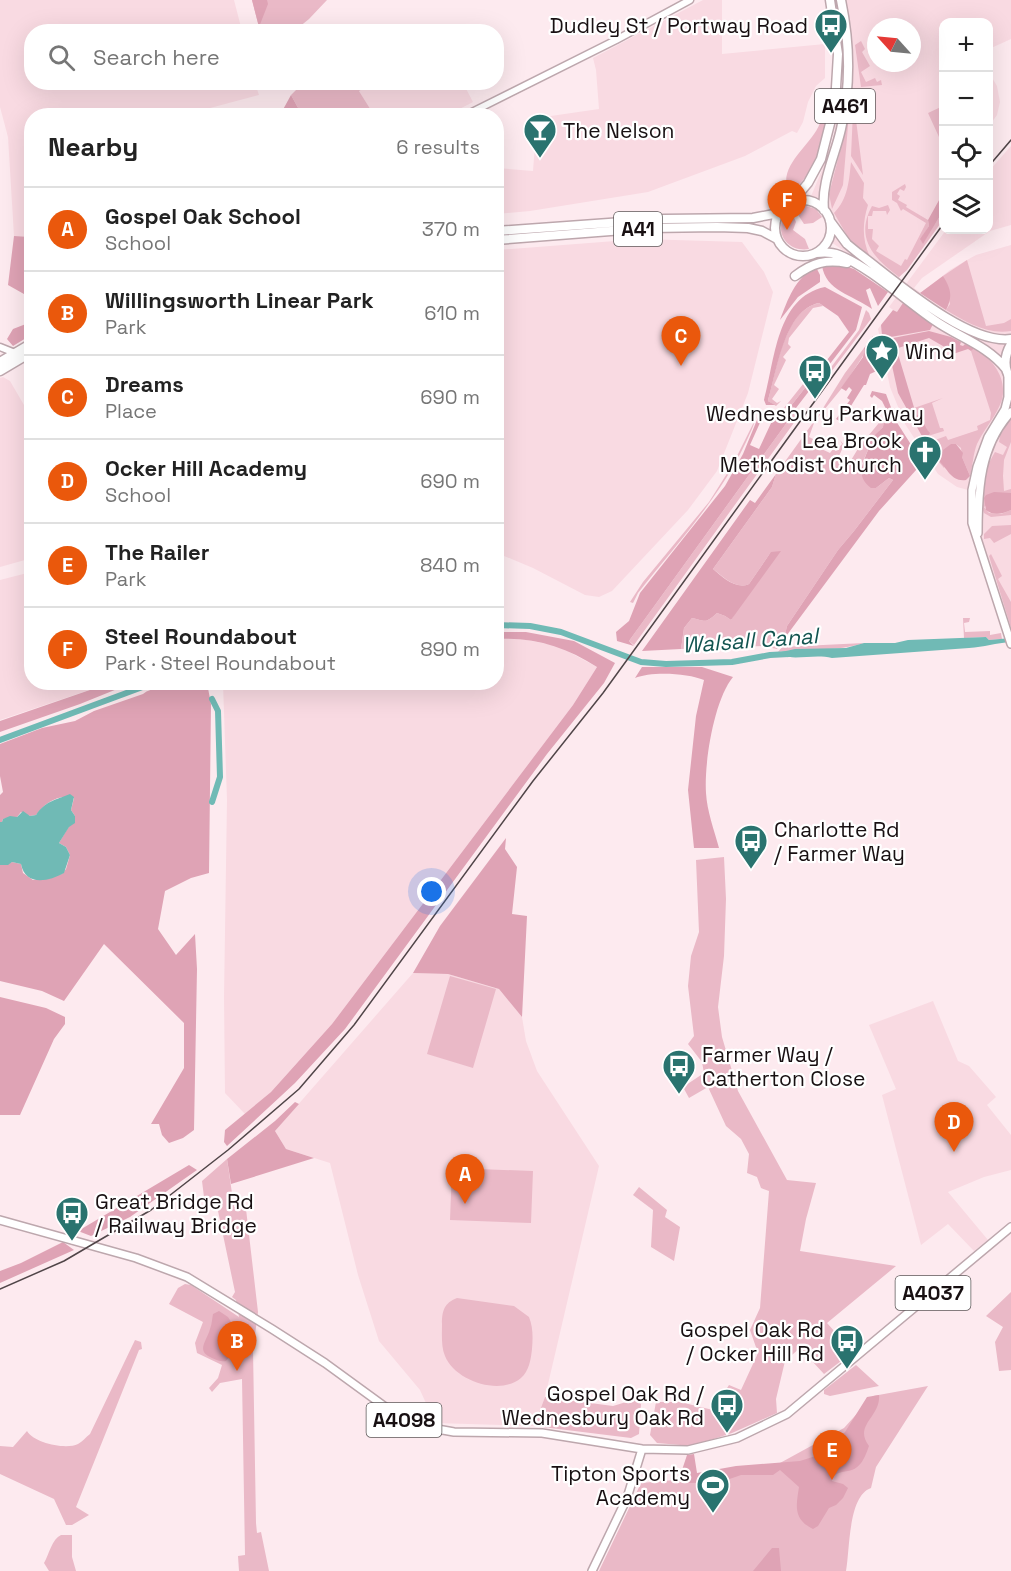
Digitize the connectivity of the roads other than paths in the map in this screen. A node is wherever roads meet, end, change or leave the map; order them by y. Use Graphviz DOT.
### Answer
graph roads {
  1 [pos="690,0"];
  2 [pos="830,0"];
  3 [pos="841,0"];
  4 [pos="480,108"];
  5 [pos="790,203"];
  6 [pos="779,213"];
  7 [pos="828,216"];
  8 [pos="504,230"];
  9 [pos="504,239"];
  10 [pos="777,240"];
  11 [pos="815,258"];
  12 [pos="795,276"];
  13 [pos="1011,339"];
  14 [pos="1011,344"];
  15 [pos="0,347"];
  16 [pos="24,348"];
  17 [pos="15,353"];
  18 [pos="24,357"];
  19 [pos="0,362"];
  20 [pos="0,371"];
  21 [pos="1008,374"];
  22 [pos="1011,412"];
  23 [pos="978,541"];
  24 [pos="1011,644"];
  25 [pos="0,1220"];
  26 [pos="1011,1227"];
  27 [pos="642,1449"];
  28 [pos="592,1571"];
  1 -- 4 [label="street"];
  2 -- 5 [label="highway, A461"];
  3 -- 7 [label="highway, A461"];
  5 -- 6 [label="highway"];
  5 -- 7 [label="highway"];
  6 -- 8 [label="highway, A41"];
  6 -- 10 [label="highway"];
  7 -- 11 [label="highway"];
  7 -- 13 [label="highway"];
  9 -- 10 [label="highway, A41"];
  10 -- 11 [label="highway"];
  11 -- 12 [label="highway"];
  11 -- 21 [label="highway"];
  14 -- 21 [label="highway"];
  15 -- 17 [label="street"];
  16 -- 17 [label="highway"];
  17 -- 19 [label="highway"];
  18 -- 20 [label="highway"];
  21 -- 23 [label="main road"];
  22 -- 23 [label="main road"];
  23 -- 24 [label="main road"];
  25 -- 27 [label="main road, A4098"];
  26 -- 27 [label="main road, A4037"];
  27 -- 28 [label="main road"];
}
